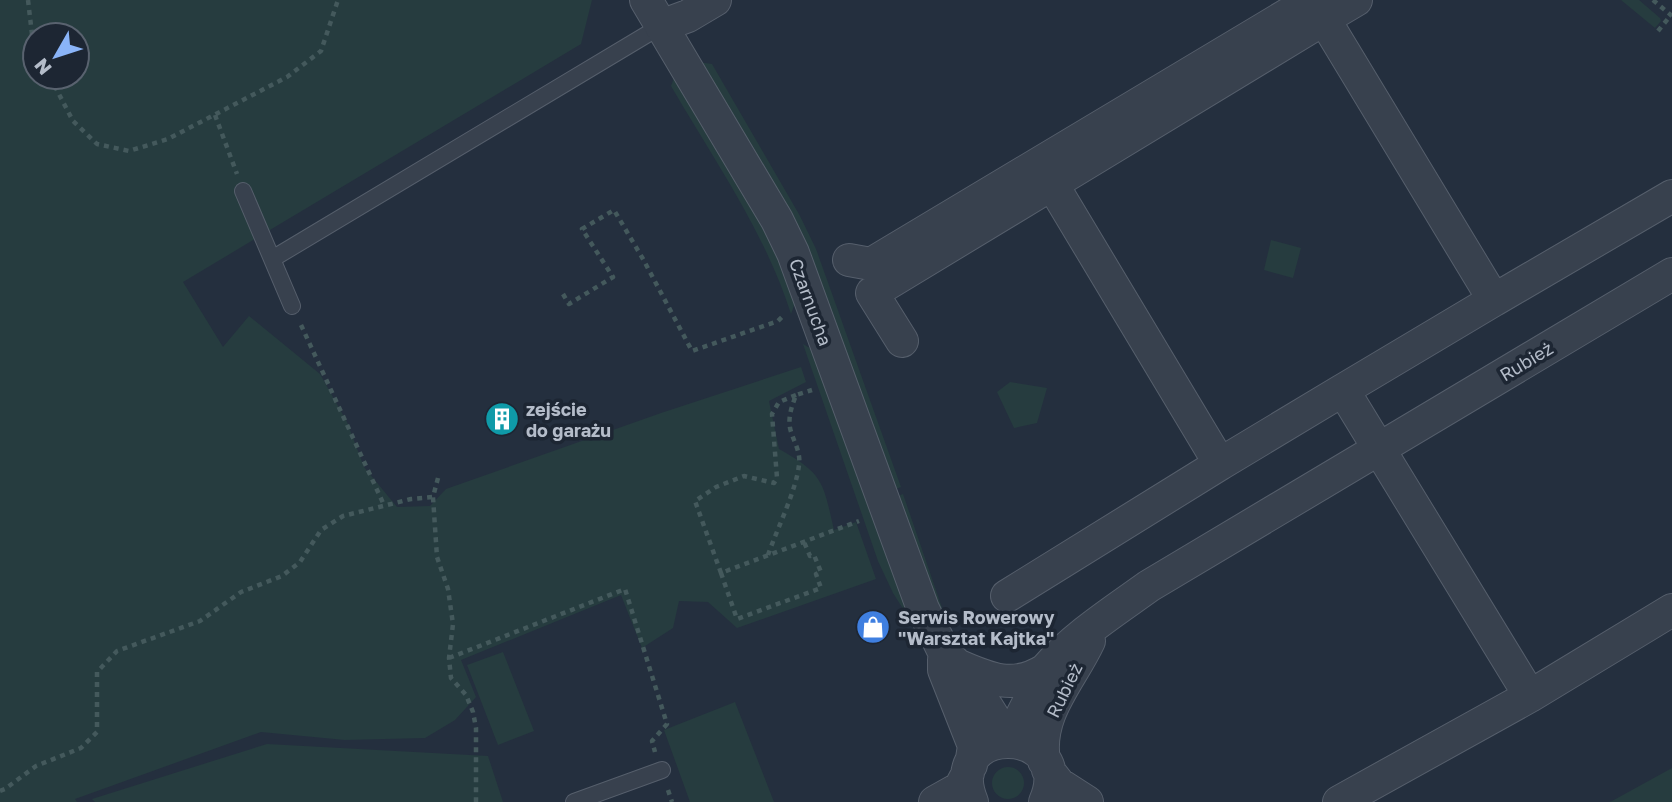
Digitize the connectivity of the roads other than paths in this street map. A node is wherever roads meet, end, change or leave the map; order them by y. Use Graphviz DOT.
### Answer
graph roads {
  1 [pos="715,0"];
  2 [pos="1356,0"];
  3 [pos="1318,9"];
  4 [pos="654,13"];
  5 [pos="1052,184"];
  6 [pos="243,191"];
  7 [pos="1672,196"];
  8 [pos="272,259"];
  9 [pos="849,260"];
  10 [pos="1672,274"];
  11 [pos="1494,300"];
  12 [pos="292,306"];
  13 [pos="902,341"];
  14 [pos="1343,390"];
  15 [pos="1379,448"];
  16 [pos="1220,464"];
  17 [pos="1007,596"];
  18 [pos="1672,610"];
  19 [pos="1098,623"];
  20 [pos="951,658"];
  21 [pos="1045,670"];
  22 [pos="1530,696"];
  23 [pos="1006,741"];
  24 [pos="1046,766"];
  25 [pos="662,771"];
  26 [pos="970,780"];
  27 [pos="574,802"];
  28 [pos="935,802"];
  29 [pos="1045,802"];
  30 [pos="1087,802"];
  31 [pos="1339,802"];
  1 -- 4 [label="street"];
  2 -- 3 [label="street"];
  3 -- 5 [label="street"];
  3 -- 9 [label="street"];
  3 -- 11 [label="street"];
  4 -- 8 [label="lane"];
  4 -- 20 [label="street, Czarnucha"];
  5 -- 13 [label="street"];
  5 -- 16 [label="street"];
  6 -- 8 [label="lane"];
  7 -- 11 [label="street"];
  8 -- 12 [label="lane"];
  10 -- 15 [label="street, Rubież"];
  11 -- 14 [label="street"];
  14 -- 15 [label="street"];
  14 -- 16 [label="street"];
  15 -- 19 [label="street, Rubież"];
  15 -- 22 [label="street"];
  16 -- 17 [label="street"];
  18 -- 22 [label="street"];
  19 -- 21 [label="street, Rubież"];
  19 -- 24 [label="street, Rubież"];
  20 -- 21 [label="street"];
  20 -- 23 [label="street, Czarnucha"];
  20 -- 26 [label="street, Czarnucha"];
  21 -- 23 [label="street, Rubież"];
  22 -- 31 [label="street"];
  23 -- 24 [label="street"];
  23 -- 26 [label="street"];
  24 -- 29 [label="street, Rubież"];
  24 -- 30 [label="street"];
  25 -- 27 [label="lane"];
  26 -- 28 [label="street"];
}
